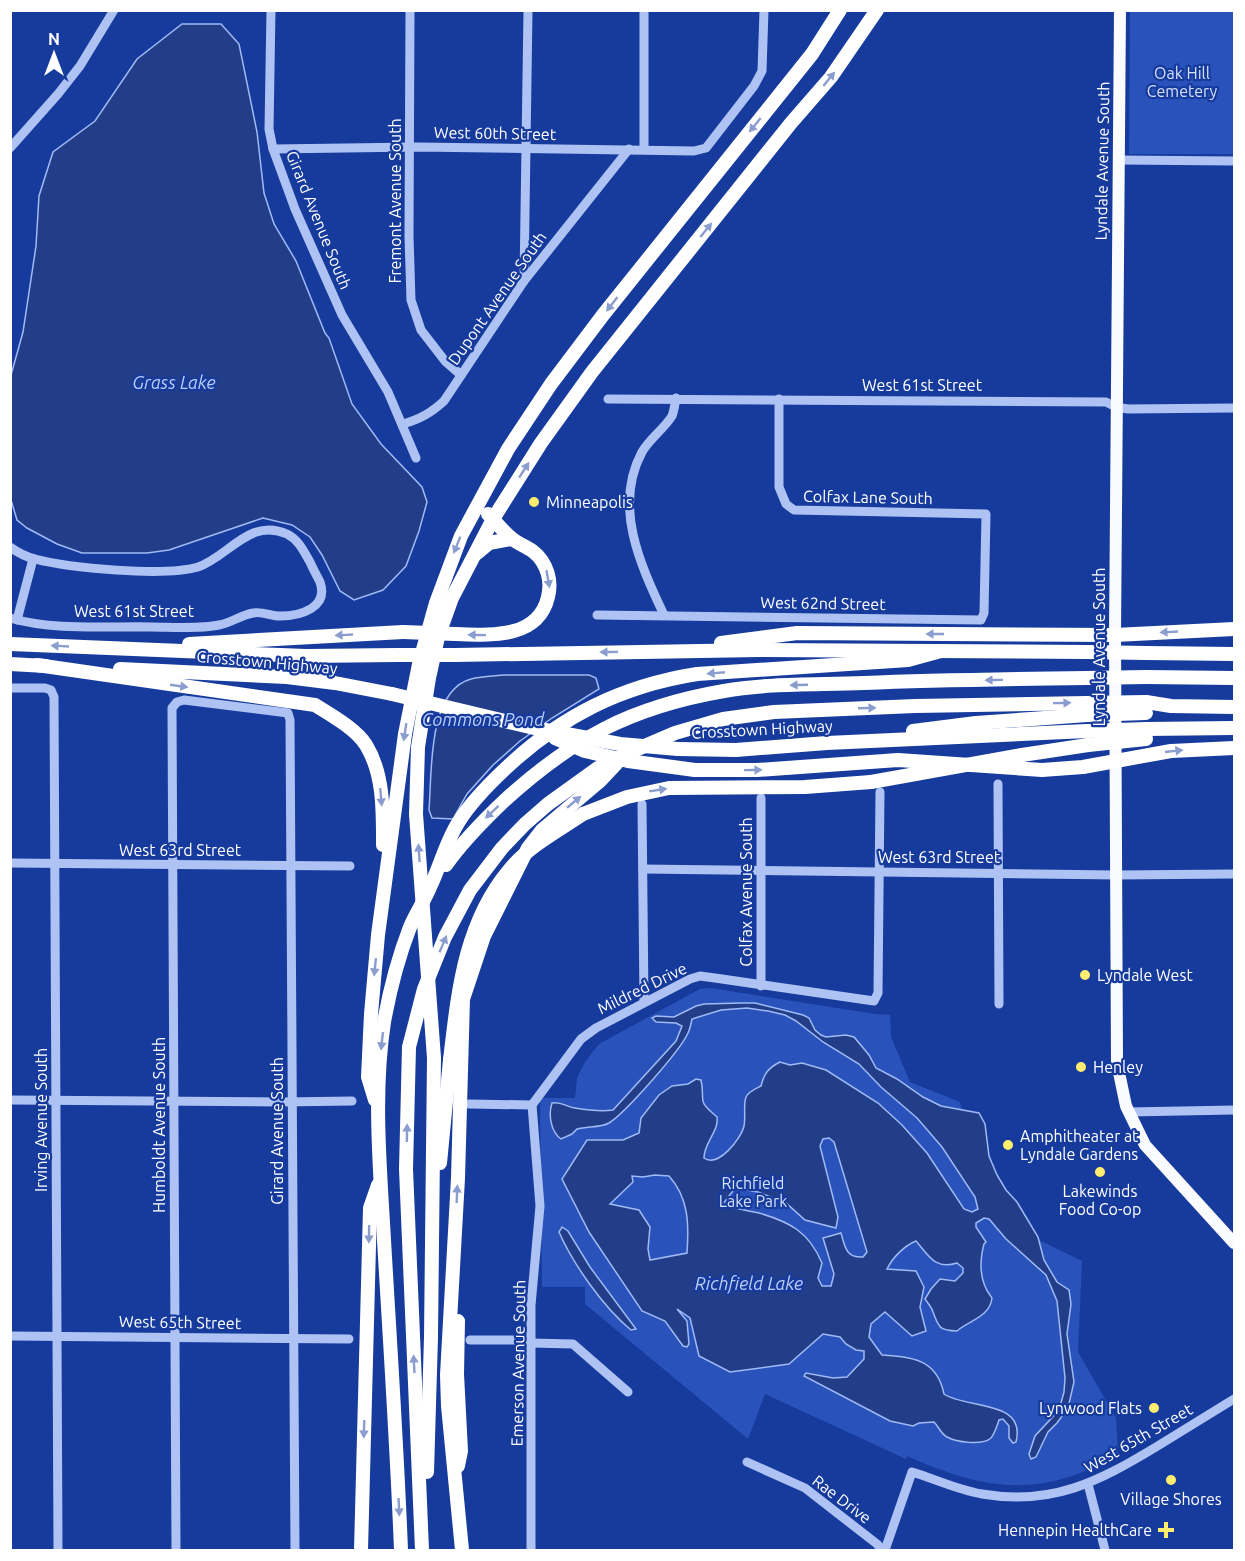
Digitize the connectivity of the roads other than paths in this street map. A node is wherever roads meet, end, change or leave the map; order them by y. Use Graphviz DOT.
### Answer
graph roads {
  1 [pos="114,10"];
  2 [pos="271,10"];
  3 [pos="410,10"];
  4 [pos="528,10"];
  5 [pos="644,10"];
  6 [pos="764,10"];
  7 [pos="840,10"];
  8 [pos="877,10"];
  9 [pos="1120,10"];
  10 [pos="10,147"];
  11 [pos="410,148"];
  12 [pos="526,148"];
  13 [pos="273,149"];
  14 [pos="630,149"];
  15 [pos="644,149"];
  16 [pos="1119,160"];
  17 [pos="1234,160"];
  18 [pos="524,282"];
  19 [pos="461,375"];
  20 [pos="608,399"];
  21 [pos="676,399"];
  22 [pos="779,399"];
  23 [pos="1116,407"];
  24 [pos="1234,408"];
  25 [pos="403,424"];
  26 [pos="416,458"];
  27 [pos="483,492"];
  28 [pos="493,519"];
  29 [pos="511,539"];
  30 [pos="10,547"];
  31 [pos="33,559"];
  32 [pos="471,559"];
  33 [pos="597,615"];
  34 [pos="664,615"];
  35 [pos="14,619"];
  36 [pos="981,620"];
  37 [pos="1234,629"];
  38 [pos="1115,635"];
  39 [pos="10,644"];
  40 [pos="109,648"];
  41 [pos="941,651"];
  42 [pos="636,652"];
  43 [pos="1234,654"];
  44 [pos="10,664"];
  45 [pos="38,665"];
  46 [pos="1234,678"];
  47 [pos="10,687"];
  48 [pos="177,702"];
  49 [pos="1234,707"];
  50 [pos="1087,709"];
  51 [pos="534,728"];
  52 [pos="1233,728"];
  53 [pos="1087,738"];
  54 [pos="827,742"];
  55 [pos="1234,748"];
  56 [pos="626,754"];
  57 [pos="1116,760"];
  58 [pos="998,784"];
  59 [pos="875,787"];
  60 [pos="762,798"];
  61 [pos="642,804"];
  62 [pos="10,863"];
  63 [pos="55,864"];
  64 [pos="172,864"];
  65 [pos="291,866"];
  66 [pos="350,866"];
  67 [pos="643,869"];
  68 [pos="762,870"];
  69 [pos="879,872"];
  70 [pos="998,872"];
  71 [pos="1234,874"];
  72 [pos="1116,875"];
  73 [pos="431,886"];
  74 [pos="378,935"];
  75 [pos="761,986"];
  76 [pos="644,1002"];
  77 [pos="999,1004"];
  78 [pos="10,1100"];
  79 [pos="55,1100"];
  80 [pos="174,1101"];
  81 [pos="292,1101"];
  82 [pos="352,1101"];
  83 [pos="470,1104"];
  84 [pos="532,1105"];
  85 [pos="378,1109"];
  86 [pos="1234,1110"];
  87 [pos="1128,1112"];
  88 [pos="380,1178"];
  89 [pos="1234,1242"];
  90 [pos="431,1261"];
  91 [pos="10,1336"];
  92 [pos="57,1336"];
  93 [pos="176,1337"];
  94 [pos="293,1338"];
  95 [pos="349,1339"];
  96 [pos="470,1340"];
  97 [pos="531,1342"];
  98 [pos="628,1392"];
  99 [pos="1234,1399"];
  100 [pos="747,1462"];
  101 [pos="912,1472"];
  102 [pos="1088,1484"];
  103 [pos="421,1506"];
  104 [pos="422,1545"];
  105 [pos="401,1550"];
  106 [pos="58,1551"];
  107 [pos="176,1551"];
  108 [pos="295,1551"];
  109 [pos="361,1551"];
  110 [pos="462,1551"];
  111 [pos="531,1551"];
  112 [pos="884,1551"];
  113 [pos="1105,1551"];
  1 -- 10 [label="street"];
  2 -- 13 [label="street, Girard Avenue South"];
  3 -- 11 [label="street, Fremont Avenue South"];
  4 -- 12 [label="street"];
  5 -- 15 [label="street"];
  6 -- 15 [label="street, West 60th Street"];
  7 -- 27 [label="highway, one-way"];
  28 -- 8 [label="highway, one-way"];
  9 -- 16 [label="main road, Lyndale Avenue South"];
  11 -- 12 [label="street, West 60th Street"];
  11 -- 13 [label="street, West 60th Street"];
  11 -- 19 [label="street, Fremont Avenue South"];
  12 -- 14 [label="street, West 60th Street"];
  12 -- 18 [label="street"];
  13 -- 25 [label="street, Girard Avenue South"];
  14 -- 15 [label="street, West 60th Street"];
  14 -- 18 [label="street, Dupont Avenue South"];
  16 -- 17 [label="street"];
  16 -- 23 [label="main road, Lyndale Avenue South"];
  18 -- 19 [label="street, Dupont Avenue South"];
  19 -- 25 [label="street, Dupont Avenue South"];
  20 -- 21 [label="street, West 61st Street"];
  21 -- 22 [label="street, West 61st Street"];
  21 -- 34 [label="street"];
  22 -- 23 [label="street, West 61st Street"];
  22 -- 36 [label="street, Colfax Lane South"];
  23 -- 24 [label="street, West 61st Street"];
  23 -- 38 [label="main road, Lyndale Avenue South"];
  25 -- 26 [label="street, Girard Avenue South"];
  27 -- 28 [label="highway"];
  27 -- 74 [label="highway, one-way"];
  28 -- 29 [label="highway"];
  28 -- 32 [label="highway"];
  29 -- 32 [label="highway"];
  29 -- 40 [label="highway, one-way, bridge"];
  30 -- 31 [label="street"];
  31 -- 35 [label="street"];
  31 -- 35 [label="street, West 61st Street"];
  90 -- 32 [label="highway, one-way, bridge"];
  33 -- 34 [label="street, West 62nd Street"];
  34 -- 36 [label="street, West 62nd Street"];
  37 -- 38 [label="highway, one-way"];
  38 -- 42 [label="highway, one-way"];
  38 -- 57 [label="main road, Lyndale Avenue South"];
  40 -- 39 [label="highway, Crosstown Highway, one-way"];
  42 -- 40 [label="highway, Crosstown Highway, one-way, bridge"];
  41 -- 42 [label="highway, Crosstown Highway"];
  41 -- 43 [label="highway, Crosstown Highway, bridge"];
  41 -- 73 [label="highway, one-way"];
  44 -- 45 [label="highway, Crosstown Highway"];
  45 -- 51 [label="highway, Crosstown Highway, bridge"];
  45 -- 74 [label="highway, one-way"];
  46 -- 73 [label="highway, one-way, bridge"];
  47 -- 63 [label="street, Irving Avenue South"];
  48 -- 64 [label="street, Humboldt Avenue South"];
  48 -- 65 [label="street, Girard Avenue South"];
  49 -- 50 [label="highway, bridge"];
  50 -- 54 [label="highway"];
  56 -- 50 [label="highway, one-way"];
  51 -- 54 [label="highway, Crosstown Highway, bridge"];
  51 -- 57 [label="highway, one-way, bridge"];
  52 -- 53 [label="highway, Crosstown Highway, bridge"];
  53 -- 54 [label="highway, Crosstown Highway"];
  53 -- 59 [label="highway, bridge"];
  57 -- 55 [label="highway, one-way"];
  103 -- 56 [label="highway, one-way"];
  110 -- 56 [label="highway, one-way"];
  57 -- 72 [label="main road, Lyndale Avenue South"];
  58 -- 70 [label="street"];
  59 -- 69 [label="street"];
  90 -- 59 [label="highway, one-way, bridge"];
  60 -- 68 [label="street, Colfax Avenue South"];
  61 -- 67 [label="street"];
  62 -- 63 [label="street, West 63rd Street"];
  63 -- 64 [label="street, West 63rd Street"];
  63 -- 79 [label="street, Irving Avenue South"];
  64 -- 65 [label="street, West 63rd Street"];
  64 -- 80 [label="street, Humboldt Avenue South"];
  65 -- 66 [label="street, West 63rd Street"];
  65 -- 81 [label="street, Girard Avenue South"];
  67 -- 68 [label="street, West 63rd Street"];
  67 -- 76 [label="street"];
  68 -- 69 [label="street, West 63rd Street"];
  68 -- 75 [label="street, Colfax Avenue South"];
  69 -- 70 [label="street, West 63rd Street"];
  69 -- 75 [label="street, Mildred Drive"];
  70 -- 72 [label="street, West 63rd Street"];
  70 -- 77 [label="street"];
  71 -- 72 [label="street, West 63rd Street"];
  72 -- 87 [label="main road, Lyndale Avenue South"];
  73 -- 85 [label="highway, one-way"];
  74 -- 85 [label="highway, one-way"];
  75 -- 76 [label="street, Mildred Drive"];
  76 -- 84 [label="street, Mildred Drive"];
  78 -- 79 [label="street"];
  79 -- 80 [label="street"];
  79 -- 92 [label="street, Irving Avenue South"];
  80 -- 81 [label="street"];
  80 -- 93 [label="street, Humboldt Avenue South"];
  81 -- 82 [label="street"];
  81 -- 94 [label="street, Girard Avenue South"];
  83 -- 84 [label="street"];
  84 -- 97 [label="street, Emerson Avenue South"];
  85 -- 88 [label="highway"];
  86 -- 87 [label="street"];
  87 -- 89 [label="main road, Lyndale Avenue South"];
  88 -- 105 [label="highway, one-way"];
  88 -- 109 [label="highway, one-way"];
  90 -- 103 [label="highway"];
  91 -- 92 [label="street, West 65th Street"];
  92 -- 93 [label="street, West 65th Street"];
  92 -- 106 [label="street, Irving Avenue South"];
  93 -- 94 [label="street, West 65th Street"];
  93 -- 107 [label="street, Humboldt Avenue South"];
  94 -- 95 [label="street, West 65th Street"];
  94 -- 108 [label="street, Girard Avenue South"];
  96 -- 97 [label="street"];
  97 -- 98 [label="street"];
  97 -- 111 [label="street, Emerson Avenue South"];
  99 -- 102 [label="street, West 65th Street"];
  100 -- 112 [label="street, Rae Drive"];
  101 -- 102 [label="street, West 65th Street"];
  101 -- 112 [label="street, Rae Drive"];
  102 -- 113 [label="street"];
  103 -- 104 [label="highway"];
}
